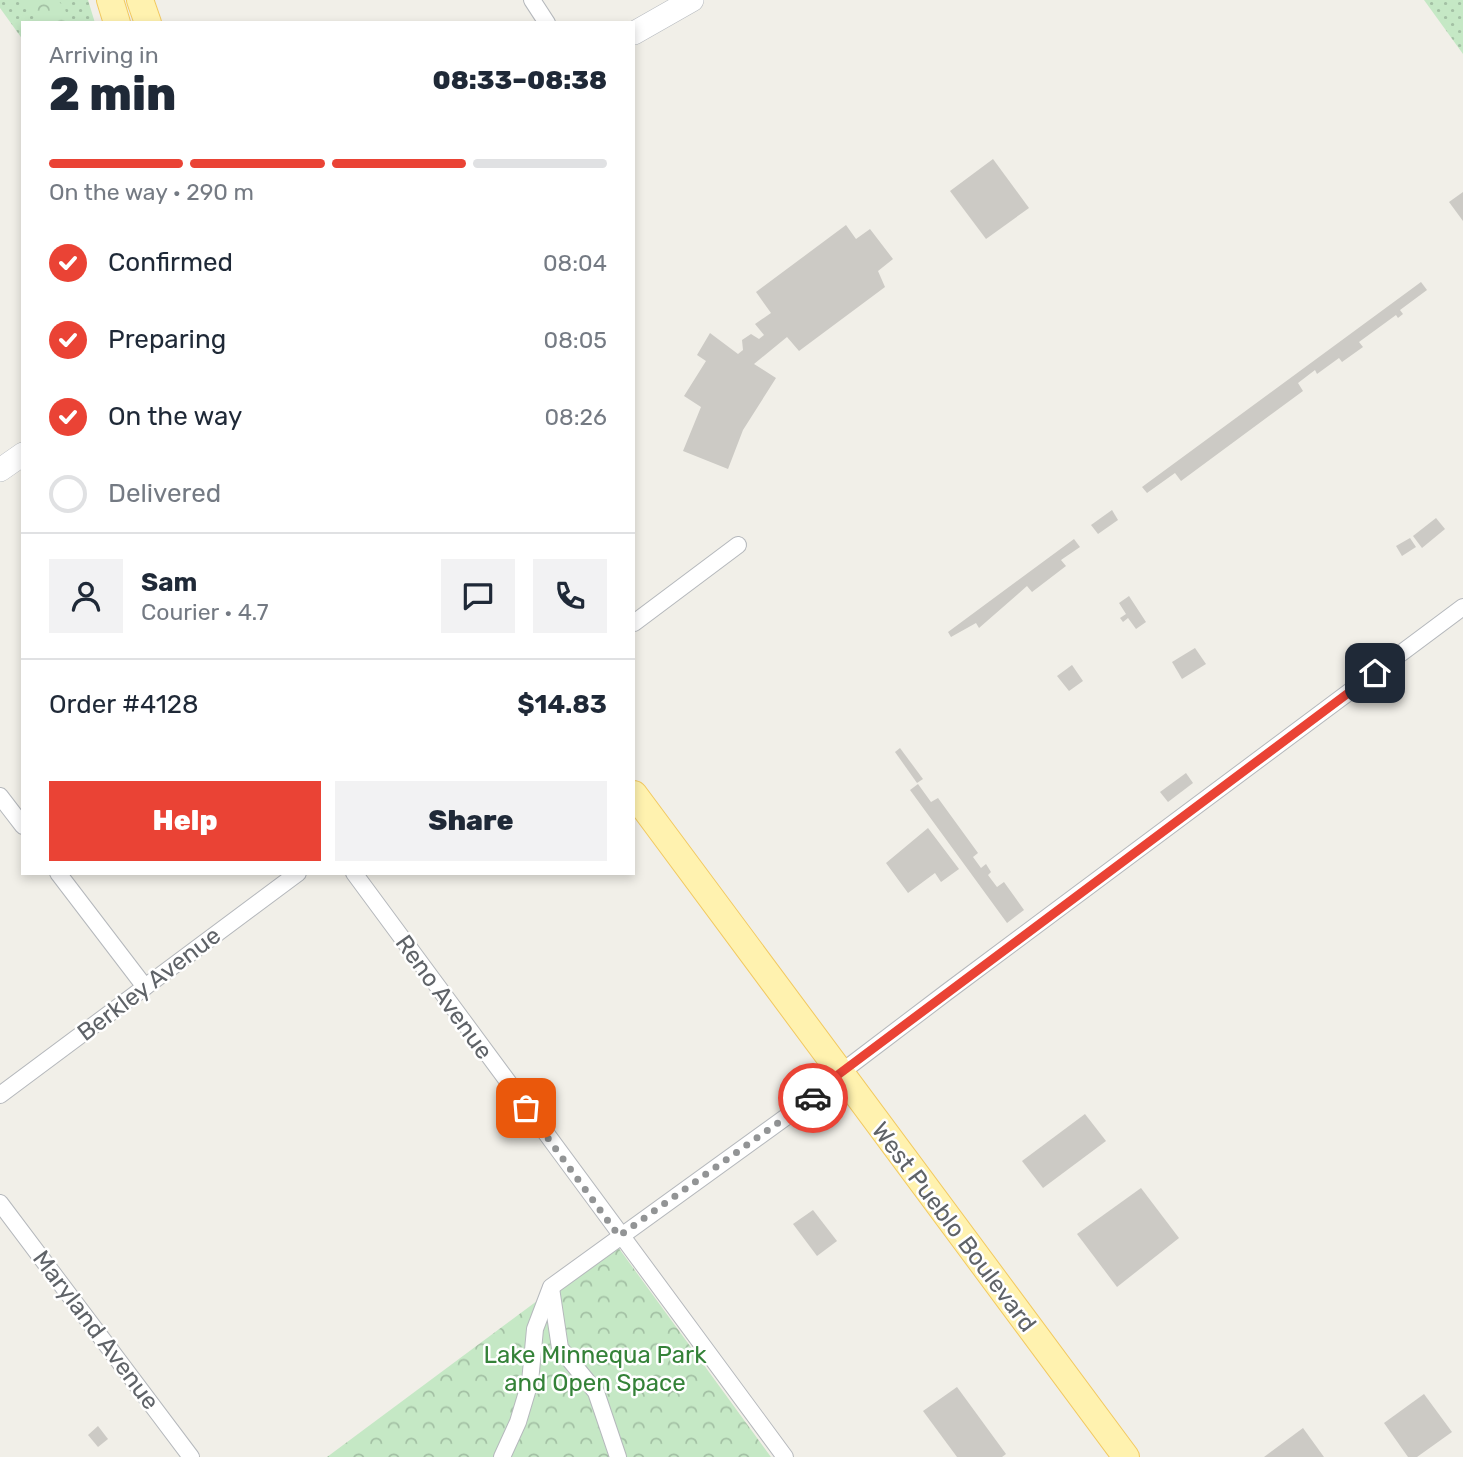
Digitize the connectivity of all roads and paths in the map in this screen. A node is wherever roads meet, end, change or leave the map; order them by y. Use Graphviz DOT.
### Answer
graph roads {
  1 [pos="110,0"];
  2 [pos="141,0"];
  3 [pos="532,0"];
  4 [pos="692,0"];
  5 [pos="116,21"];
  6 [pos="147,21"];
  7 [pos="546,21"];
  8 [pos="635,32"];
  9 [pos="21,455"];
  10 [pos="0,470"];
  11 [pos="738,545"];
  12 [pos="1463,607"];
  13 [pos="635,622"];
  14 [pos="635,795"];
  15 [pos="0,796"];
  16 [pos="21,823"];
  17 [pos="60,875"];
  18 [pos="295,875"];
  19 [pos="355,875"];
  20 [pos="145,987"];
  21 [pos="839,1074"];
  22 [pos="0,1096"];
  23 [pos="0,1203"];
  24 [pos="619,1236"];
  25 [pos="551,1287"];
  26 [pos="191,1457"];
  27 [pos="502,1457"];
  28 [pos="618,1457"];
  29 [pos="785,1457"];
  30 [pos="1126,1457"];
  1 -- 5 [label="main road"];
  2 -- 6 [label="main road"];
  3 -- 7 [label="street"];
  4 -- 8 [label="street"];
  9 -- 10 [label="street"];
  11 -- 13 [label="street"];
  12 -- 21 [label="street"];
  14 -- 21 [label="main road, West Pueblo Boulevard"];
  15 -- 16 [label="street"];
  17 -- 20 [label="street"];
  18 -- 20 [label="street, Berkley Avenue"];
  19 -- 24 [label="street, Reno Avenue"];
  20 -- 22 [label="street, Berkley Avenue"];
  21 -- 24 [label="street"];
  21 -- 30 [label="main road, West Pueblo Boulevard"];
  23 -- 26 [label="street, Maryland Avenue"];
  24 -- 25 [label="street"];
  24 -- 29 [label="street, Reno Avenue"];
  25 -- 27 [label="street"];
  25 -- 28 [label="street"];
}
